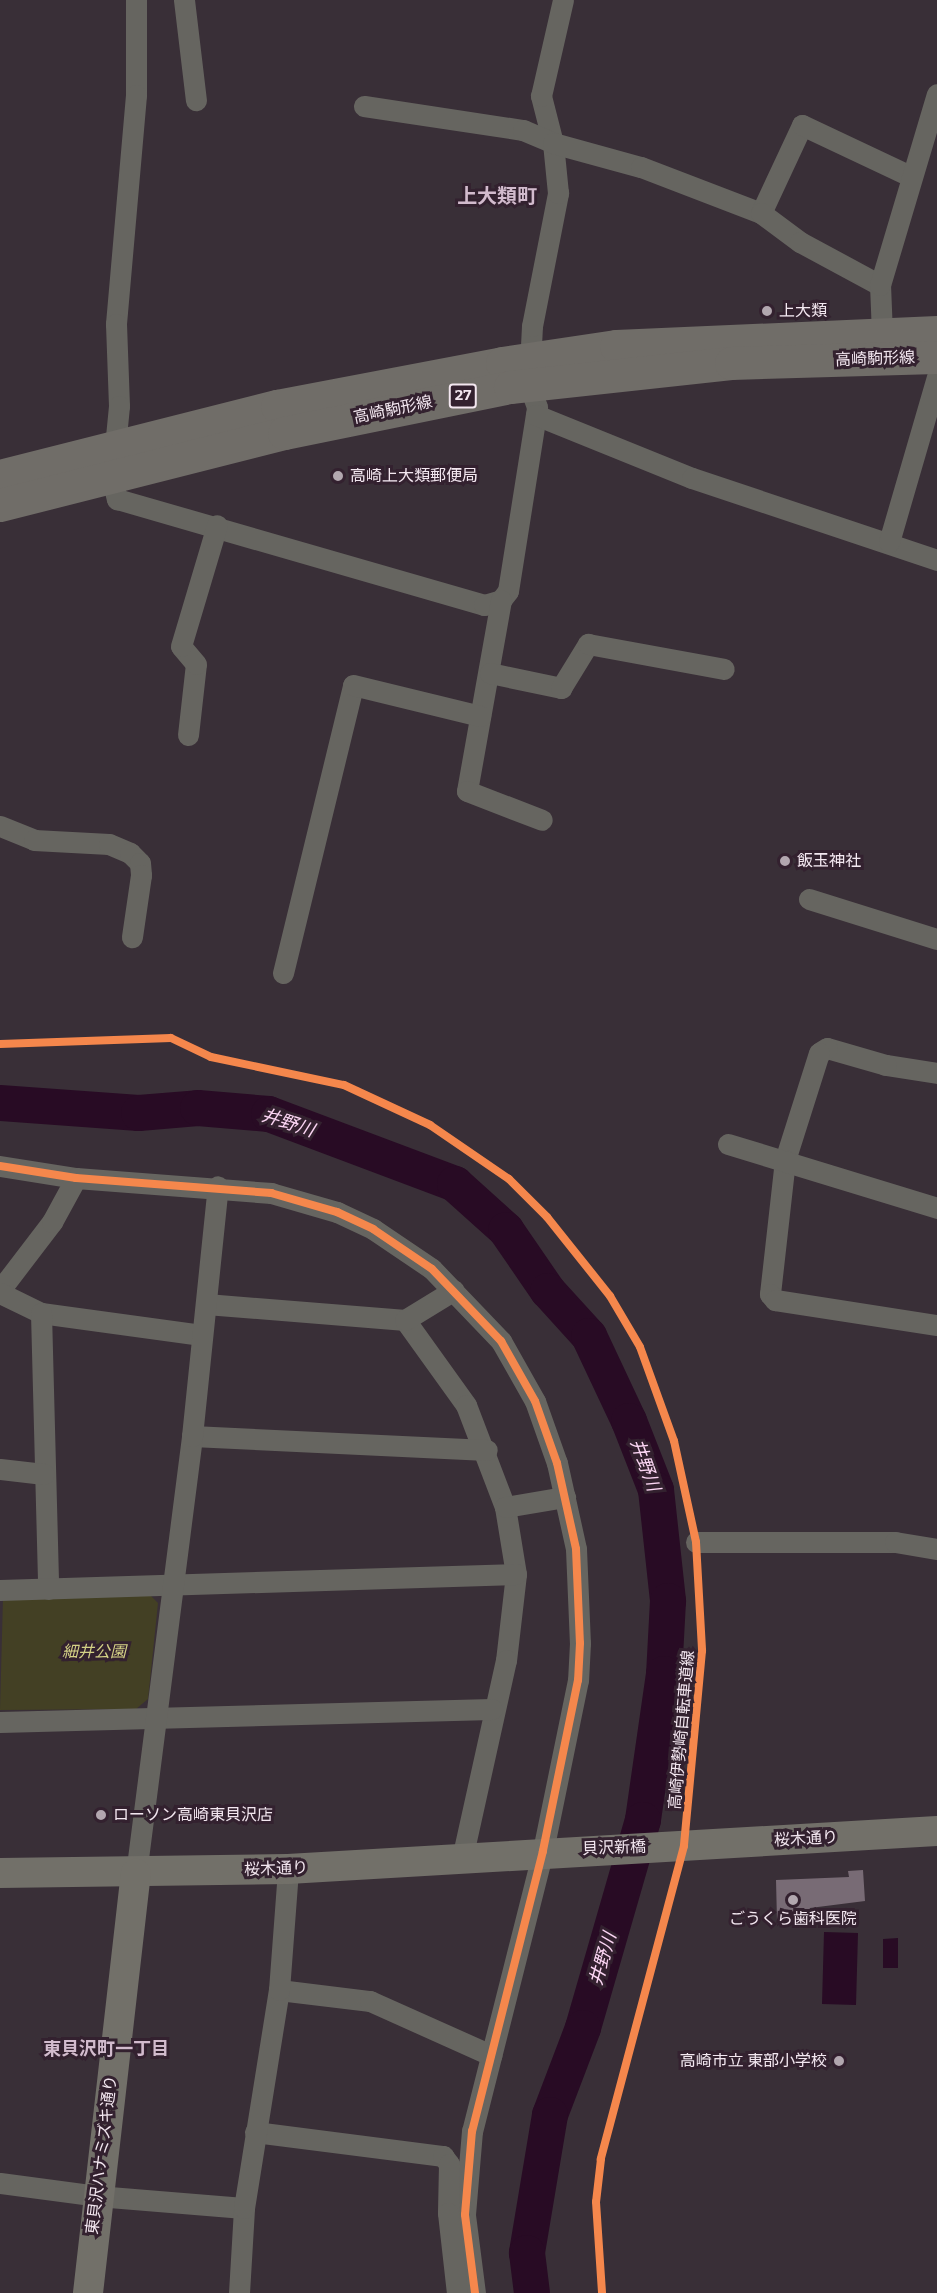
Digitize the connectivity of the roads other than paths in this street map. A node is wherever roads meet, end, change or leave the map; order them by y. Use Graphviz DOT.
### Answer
graph roads {
  1 [pos="136,0"];
  2 [pos="184,0"];
  3 [pos="563,0"];
  4 [pos="937,94"];
  5 [pos="196,100"];
  6 [pos="364,106"];
  7 [pos="553,143"];
  8 [pos="910,176"];
  9 [pos="761,213"];
  10 [pos="880,285"];
  11 [pos="937,332"];
  12 [pos="882,334"];
  13 [pos="937,357"];
  14 [pos="937,376"];
  15 [pos="532,386"];
  16 [pos="115,463"];
  17 [pos="0,476"];
  18 [pos="0,505"];
  19 [pos="217,525"];
  20 [pos="890,542"];
  21 [pos="937,560"];
  22 [pos="501,600"];
  23 [pos="724,669"];
  24 [pos="490,673"];
  25 [pos="480,716"];
  26 [pos="189,735"];
  27 [pos="542,820"];
  28 [pos="0,826"];
  29 [pos="809,899"];
  30 [pos="132,937"];
  31 [pos="937,939"];
  32 [pos="283,973"];
  33 [pos="937,1073"];
  34 [pos="728,1144"];
  35 [pos="785,1160"];
  36 [pos="0,1166"];
  37 [pos="75,1178"];
  38 [pos="218,1186"];
  39 [pos="937,1208"];
  40 [pos="3,1280"];
  41 [pos="454,1290"];
  42 [pos="206,1304"];
  43 [pos="41,1313"];
  44 [pos="405,1320"];
  45 [pos="937,1325"];
  46 [pos="201,1335"];
  47 [pos="192,1436"];
  48 [pos="487,1450"];
  49 [pos="0,1469"];
  50 [pos="44,1474"];
  51 [pos="565,1497"];
  52 [pos="506,1507"];
  53 [pos="696,1542"];
  54 [pos="937,1550"];
  55 [pos="516,1574"];
  56 [pos="171,1582"];
  57 [pos="48,1589"];
  58 [pos="0,1590"];
  59 [pos="492,1709"];
  60 [pos="155,1718"];
  61 [pos="0,1722"];
  62 [pos="937,1831"];
  63 [pos="676,1846"];
  64 [pos="547,1850"];
  65 [pos="462,1859"];
  66 [pos="288,1869"];
  67 [pos="0,1873"];
  68 [pos="136,1874"];
  69 [pos="279,1990"];
  70 [pos="491,2055"];
  71 [pos="255,2132"];
  72 [pos="0,2183"];
  73 [pos="97,2196"];
  74 [pos="244,2208"];
  75 [pos="88,2293"];
  76 [pos="239,2293"];
  77 [pos="457,2293"];
  78 [pos="475,2293"];
  1 -- 16 [label="street"];
  2 -- 5 [label="street"];
  3 -- 7 [label="street"];
  4 -- 8 [label="street"];
  6 -- 7 [label="street"];
  7 -- 9 [label="street"];
  7 -- 15 [label="street"];
  8 -- 9 [label="street"];
  8 -- 10 [label="street"];
  9 -- 10 [label="street"];
  10 -- 12 [label="street"];
  11 -- 12 [label="main road, 高崎駒形線 / 27"];
  12 -- 15 [label="main road, 高崎駒形線 / 27"];
  13 -- 15 [label="main road, 高崎駒形線 / 27"];
  14 -- 20 [label="street"];
  15 -- 16 [label="main road, 高崎駒形線 / 27"];
  15 -- 20 [label="street"];
  15 -- 22 [label="street"];
  16 -- 17 [label="main road, 高崎駒形線 / 27"];
  16 -- 18 [label="main road, 高崎駒形線 / 27"];
  16 -- 19 [label="street"];
  19 -- 22 [label="street"];
  19 -- 26 [label="street"];
  20 -- 21 [label="street"];
  22 -- 24 [label="street"];
  23 -- 24 [label="street"];
  24 -- 25 [label="street"];
  25 -- 27 [label="street"];
  25 -- 32 [label="street"];
  28 -- 30 [label="street"];
  29 -- 31 [label="street"];
  33 -- 35 [label="street"];
  34 -- 35 [label="street"];
  35 -- 39 [label="street"];
  35 -- 45 [label="street"];
  36 -- 37 [label="street"];
  37 -- 38 [label="street"];
  37 -- 40 [label="street"];
  38 -- 41 [label="street"];
  38 -- 42 [label="street"];
  40 -- 43 [label="street"];
  41 -- 44 [label="street"];
  41 -- 51 [label="street"];
  42 -- 44 [label="street"];
  42 -- 46 [label="street"];
  43 -- 46 [label="street"];
  43 -- 50 [label="street"];
  44 -- 48 [label="street"];
  46 -- 47 [label="street"];
  47 -- 48 [label="street"];
  47 -- 56 [label="street"];
  48 -- 52 [label="street"];
  49 -- 50 [label="street"];
  50 -- 57 [label="street"];
  51 -- 52 [label="street"];
  51 -- 64 [label="street"];
  52 -- 55 [label="street"];
  53 -- 54 [label="street"];
  55 -- 56 [label="street"];
  55 -- 59 [label="street"];
  56 -- 57 [label="street"];
  56 -- 60 [label="street"];
  57 -- 58 [label="street"];
  59 -- 60 [label="street"];
  59 -- 65 [label="street"];
  60 -- 61 [label="street"];
  60 -- 68 [label="street"];
  62 -- 63 [label="street, 桜木通り"];
  63 -- 64 [label="street, 貝沢新橋"];
  64 -- 65 [label="street, 桜木通り"];
  64 -- 70 [label="street"];
  65 -- 66 [label="street, 桜木通り"];
  66 -- 68 [label="street, 桜木通り"];
  66 -- 69 [label="street"];
  67 -- 68 [label="street, 桜木通り"];
  68 -- 73 [label="street, 東貝沢ハナミズキ通り"];
  69 -- 70 [label="street"];
  69 -- 71 [label="street"];
  70 -- 78 [label="street"];
  71 -- 74 [label="street"];
  71 -- 77 [label="street"];
  72 -- 73 [label="street"];
  73 -- 74 [label="street"];
  73 -- 75 [label="street, 東貝沢ハナミズキ通り"];
  74 -- 76 [label="street"];
}
